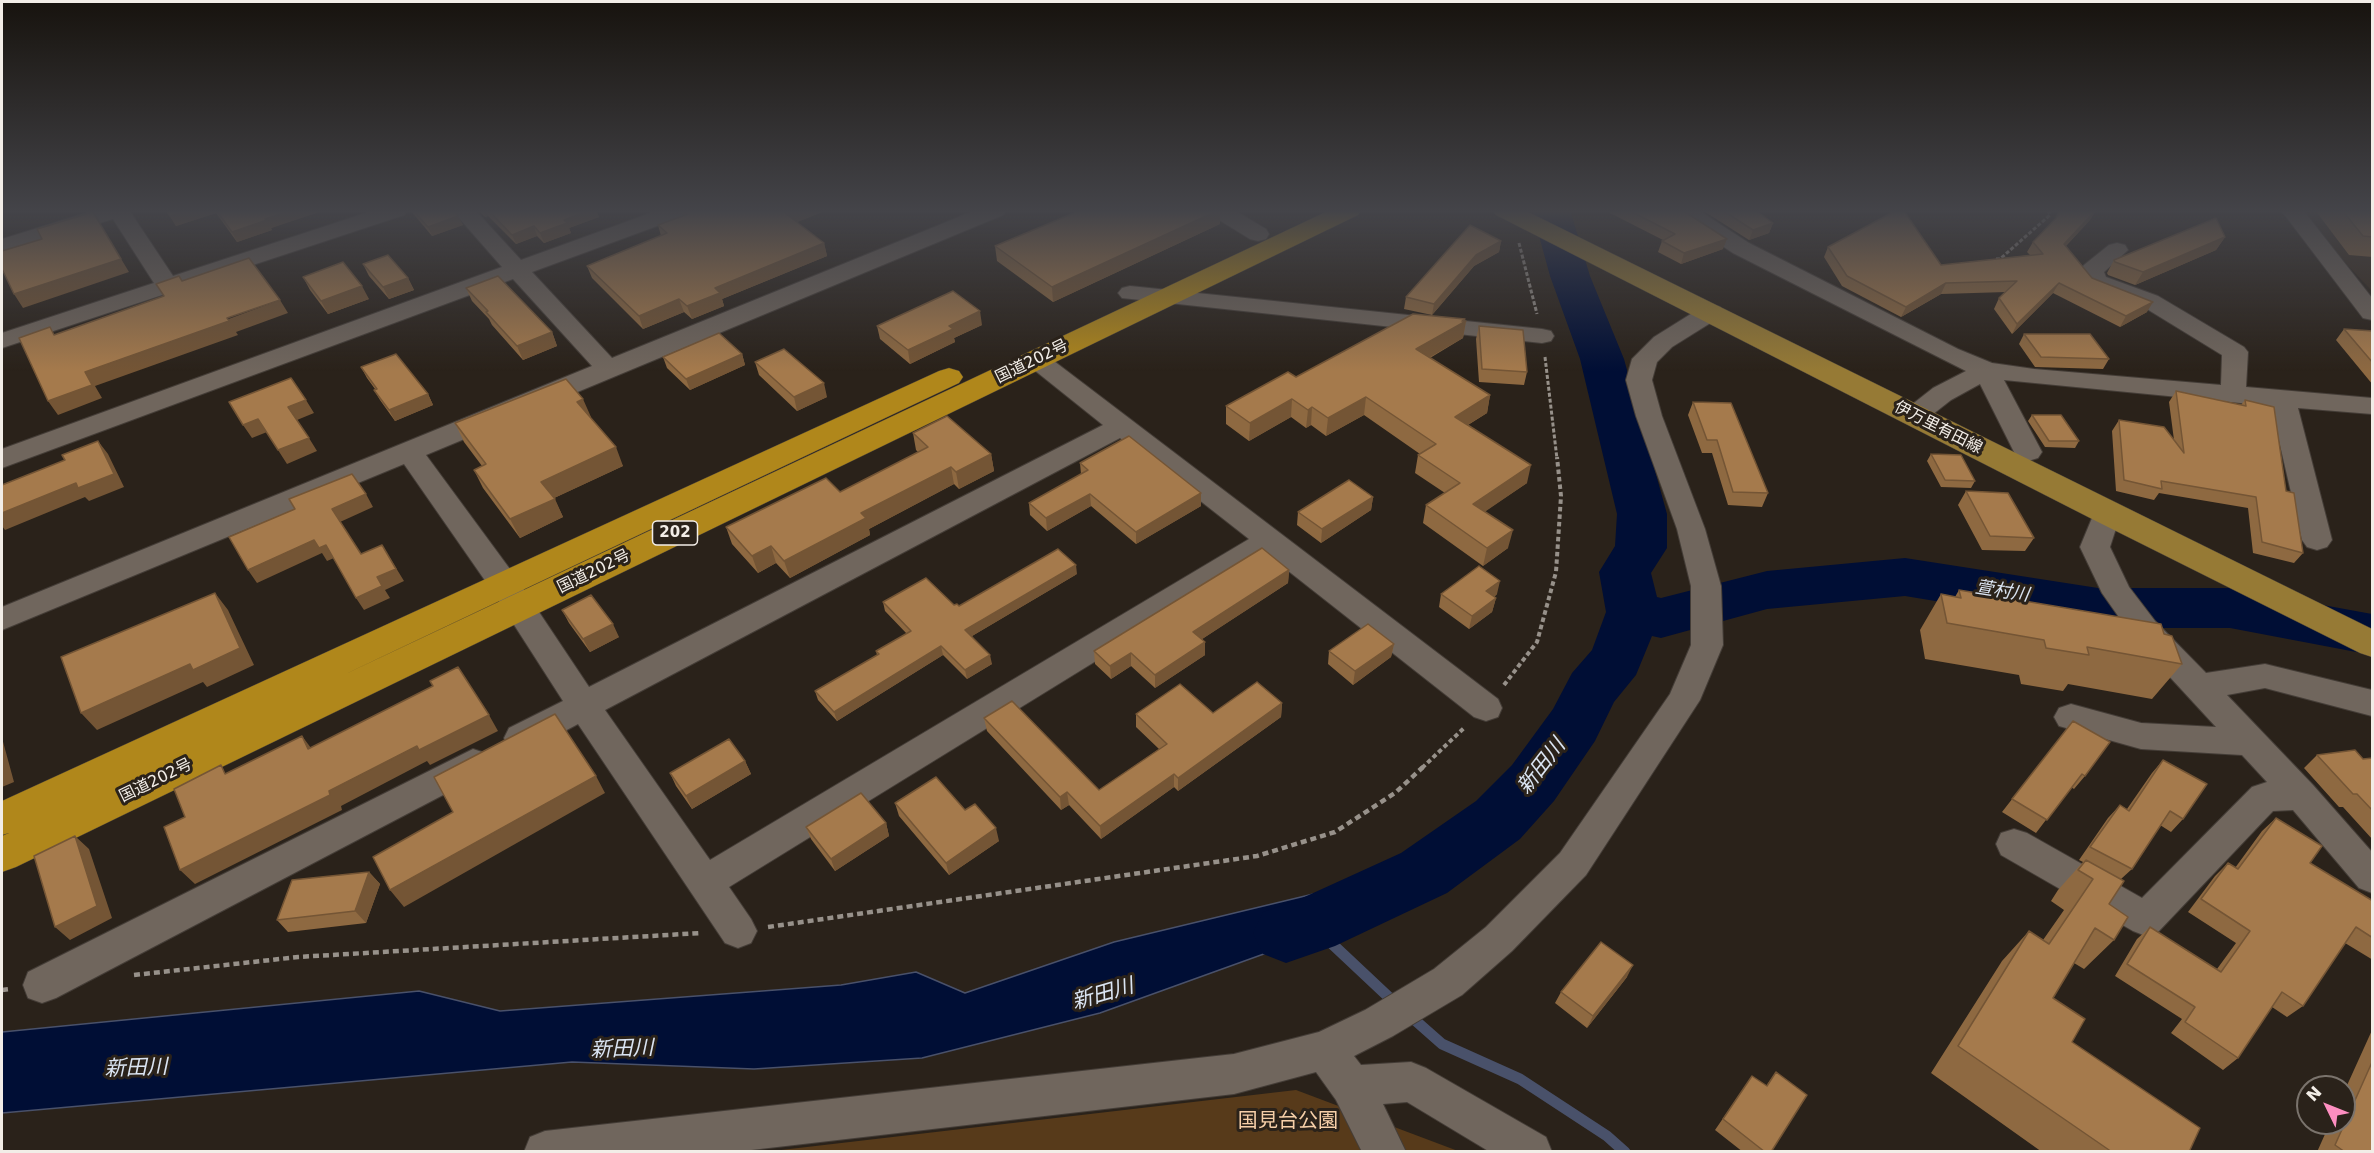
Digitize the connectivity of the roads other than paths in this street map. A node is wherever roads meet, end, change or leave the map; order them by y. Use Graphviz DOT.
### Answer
graph roads {
  1 [pos="153,264"];
  2 [pos="233,264"];
  3 [pos="512,264"];
  4 [pos="531,264"];
  5 [pos="864,264"];
  6 [pos="1174,264"];
  7 [pos="1237,264"];
  8 [pos="1613,264"];
  9 [pos="1772,264"];
  10 [pos="2100,264"];
  11 [pos="2334,264"];
  12 [pos="517,269"];
  13 [pos="168,286"];
  14 [pos="1130,293"];
  15 [pos="1168,297"];
  16 [pos="1711,312"];
  17 [pos="2373,313"];
  18 [pos="1542,336"];
  19 [pos="2,341"];
  20 [pos="1037,360"];
  21 [pos="608,369"];
  22 [pos="1986,370"];
  23 [pos="2233,395"];
  24 [pos="2283,399"];
  25 [pos="2373,406"];
  26 [pos="1914,416"];
  27 [pos="1122,426"];
  28 [pos="409,451"];
  29 [pos="2028,453"];
  30 [pos="2,459"];
  31 [pos="2107,513"];
  32 [pos="1270,540"];
  33 [pos="2317,540"];
  34 [pos="512,596"];
  35 [pos="2,619"];
  36 [pos="2373,644"];
  37 [pos="2199,687"];
  38 [pos="2373,703"];
  39 [pos="584,705"];
  40 [pos="1486,708"];
  41 [pos="2071,717"];
  42 [pos="2252,742"];
  43 [pos="2301,795"];
  44 [pos="2,819"];
  45 [pos="2014,844"];
  46 [pos="2,855"];
  47 [pos="2373,877"];
  48 [pos="704,883"];
  49 [pos="738,931"];
  50 [pos="42,985"];
  51 [pos="1325,1050"];
  52 [pos="1351,1086"];
  53 [pos="545,1152"];
  54 [pos="1385,1152"];
  55 [pos="1530,1152"];
  1 -- 13 [label="street"];
  2 -- 13 [label="street"];
  3 -- 12 [label="street"];
  4 -- 12 [label="street"];
  5 -- 21 [label="street"];
  6 -- 14 [label="highway, 国道202号 / 202"];
  7 -- 15 [label="highway, 国道202号 / 202"];
  8 -- 16 [label="main road, 伊万里有田線"];
  9 -- 22 [label="street"];
  10 -- 23 [label="street"];
  11 -- 17 [label="street"];
  12 -- 21 [label="street"];
  12 -- 30 [label="street"];
  13 -- 19 [label="street"];
  14 -- 15 [label="street"];
  14 -- 34 [label="highway, 国道202号 / 202"];
  15 -- 18 [label="street"];
  15 -- 20 [label="highway, 国道202号 / 202"];
  16 -- 26 [label="main road, 伊万里有田線"];
  16 -- 51 [label="street"];
  20 -- 27 [label="street"];
  20 -- 34 [label="highway, 国道202号 / 202"];
  21 -- 28 [label="street"];
  22 -- 23 [label="street"];
  22 -- 26 [label="street"];
  22 -- 29 [label="street"];
  23 -- 24 [label="street"];
  24 -- 25 [label="street"];
  24 -- 33 [label="street"];
  26 -- 31 [label="main road, 伊万里有田線"];
  27 -- 32 [label="street"];
  27 -- 39 [label="street"];
  28 -- 34 [label="street"];
  28 -- 35 [label="street"];
  31 -- 36 [label="main road, 伊万里有田線"];
  31 -- 37 [label="street"];
  32 -- 40 [label="street"];
  32 -- 48 [label="street"];
  34 -- 39 [label="street"];
  34 -- 44 [label="highway, 国道202号 / 202"];
  34 -- 46 [label="highway, 国道202号 / 202"];
  37 -- 38 [label="street"];
  37 -- 42 [label="street"];
  39 -- 48 [label="street"];
  39 -- 50 [label="street"];
  41 -- 42 [label="street"];
  42 -- 43 [label="street"];
  43 -- 45 [label="street"];
  43 -- 47 [label="street"];
  48 -- 49 [label="street"];
  51 -- 52 [label="street"];
  51 -- 53 [label="street"];
  52 -- 54 [label="street"];
  52 -- 55 [label="street"];
}
